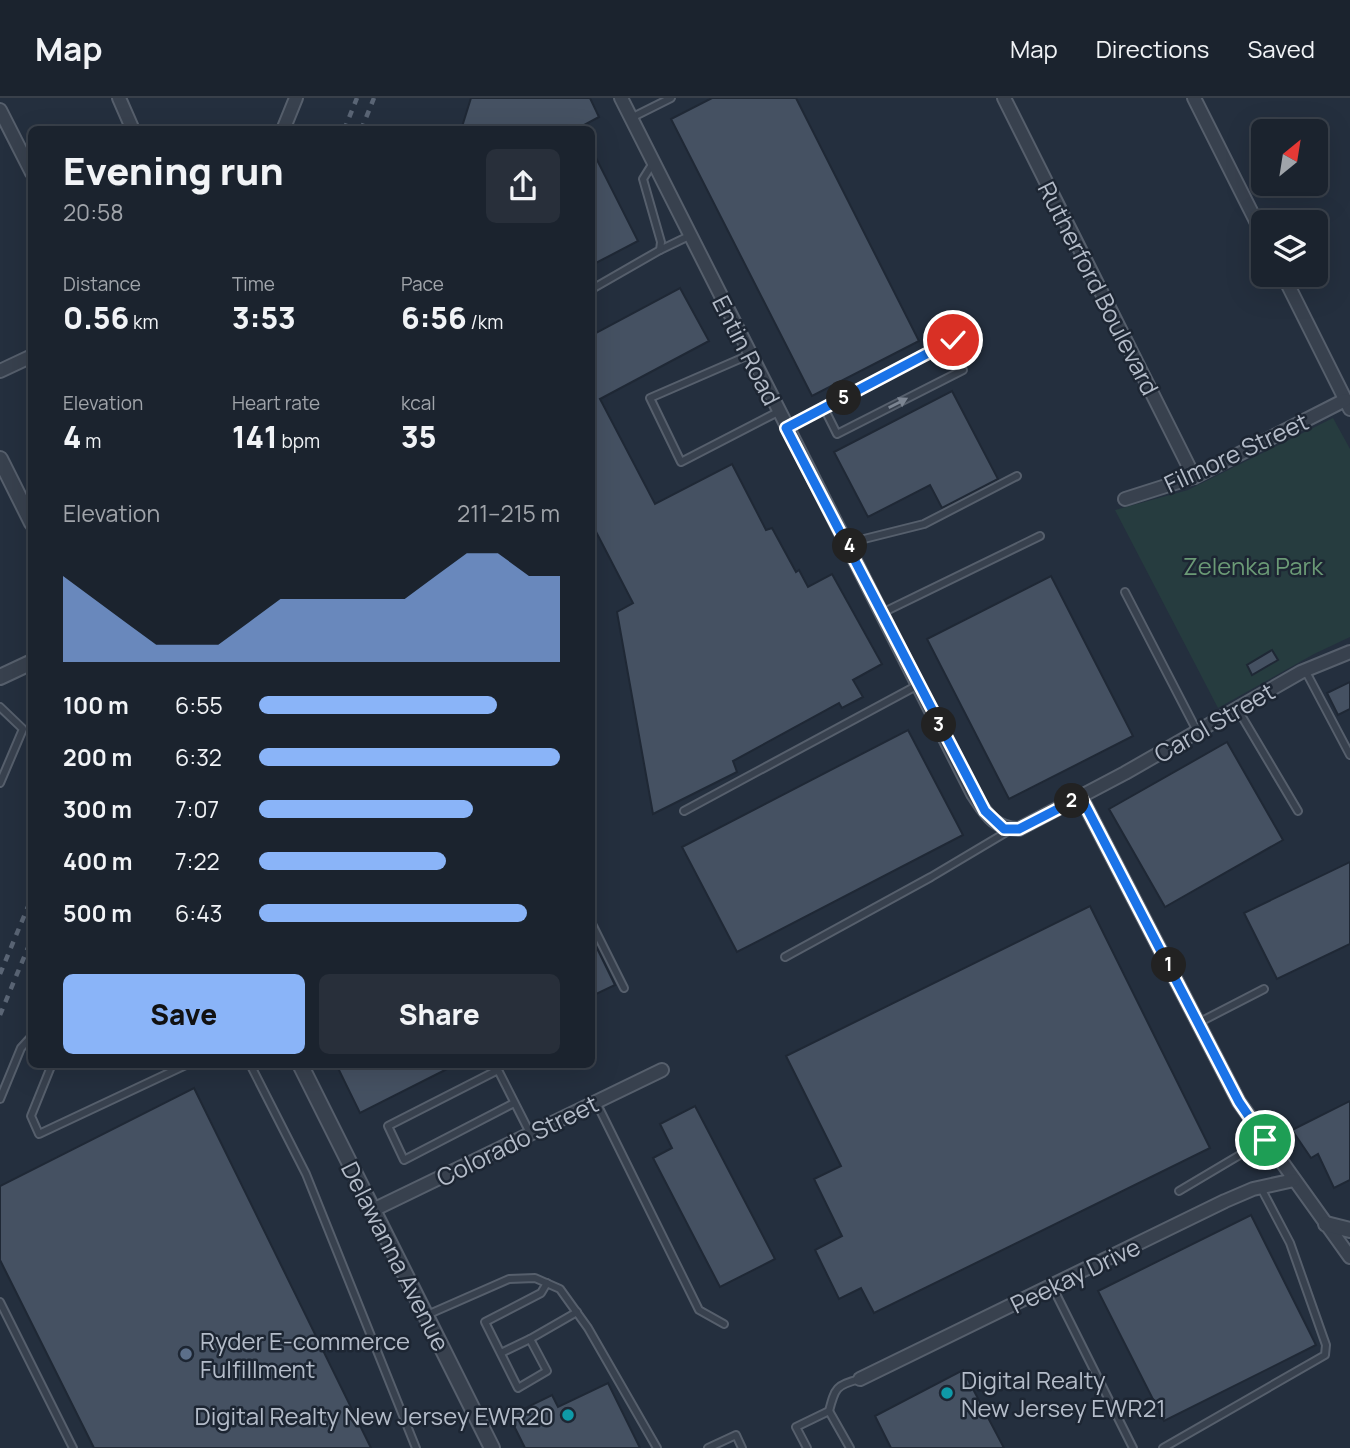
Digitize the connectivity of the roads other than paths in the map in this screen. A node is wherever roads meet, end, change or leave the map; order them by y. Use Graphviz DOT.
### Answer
graph roads {
  1 [pos="119,98"];
  2 [pos="296,98"];
  3 [pos="621,98"];
  4 [pos="671,98"];
  5 [pos="1004,98"];
  6 [pos="1194,98"];
  7 [pos="0,110"];
  8 [pos="631,118"];
  9 [pos="131,126"];
  10 [pos="285,126"];
  11 [pos="653,163"];
  12 [pos="28,165"];
  13 [pos="1251,210"];
  14 [pos="689,236"];
  15 [pos="660,250"];
  16 [pos="595,287"];
  17 [pos="1289,287"];
  18 [pos="953,340"];
  19 [pos="749,355"];
  20 [pos="28,358"];
  21 [pos="963,370"];
  22 [pos="0,371"];
  23 [pos="1348,404"];
  24 [pos="824,408"];
  25 [pos="778,412"];
  26 [pos="786,428"];
  27 [pos="0,459"];
  28 [pos="1017,476"];
  29 [pos="1194,477"];
  30 [pos="1125,499"];
  31 [pos="28,515"];
  32 [pos="1040,536"];
  33 [pos="849,543"];
  34 [pos="1125,592"];
  35 [pos="882,613"];
  36 [pos="1350,652"];
  37 [pos="28,664"];
  38 [pos="1305,670"];
  39 [pos="0,677"];
  40 [pos="918,685"];
  41 [pos="0,707"];
  42 [pos="1238,710"];
  43 [pos="1198,732"];
  44 [pos="1350,755"];
  45 [pos="0,783"];
  46 [pos="1081,797"];
  47 [pos="684,811"];
  48 [pos="1298,811"];
  49 [pos="1011,829"];
  50 [pos="595,929"];
  51 [pos="785,957"];
  52 [pos="624,988"];
  53 [pos="1264,989"];
  54 [pos="1198,1023"];
  55 [pos="28,1040"];
  56 [pos="50,1068"];
  57 [pos="180,1068"];
  58 [pos="252,1068"];
  59 [pos="302,1068"];
  60 [pos="662,1070"];
  61 [pos="0,1099"];
  62 [pos="596,1102"];
  63 [pos="514,1103"];
  64 [pos="530,1133"];
  65 [pos="1265,1140"];
  66 [pos="1294,1180"];
  67 [pos="1261,1188"];
  68 [pos="1178,1191"];
  69 [pos="373,1210"];
  70 [pos="1326,1224"];
  71 [pos="1350,1230"];
  72 [pos="1350,1257"];
  73 [pos="547,1283"];
  74 [pos="1052,1286"];
  75 [pos="0,1302"];
  76 [pos="577,1312"];
  77 [pos="426,1316"];
  78 [pos="724,1324"];
  79 [pos="530,1339"];
  80 [pos="501,1353"];
  81 [pos="860,1379"];
  82 [pos="829,1411"];
  83 [pos="73,1448"];
  84 [pos="416,1448"];
  85 [pos="492,1448"];
  86 [pos="657,1448"];
  87 [pos="708,1448"];
  88 [pos="742,1448"];
  89 [pos="807,1448"];
  90 [pos="850,1448"];
  91 [pos="1133,1448"];
  92 [pos="1163,1448"];
  1 -- 9 [label="street"];
  2 -- 10 [label="street"];
  3 -- 8 [label="street, Entin Road"];
  4 -- 8 [label="lane"];
  5 -- 29 [label="street, Rutherford Boulevard"];
  6 -- 13 [label="street"];
  7 -- 12 [label="street"];
  8 -- 11 [label="street, Entin Road"];
  11 -- 14 [label="street, Entin Road"];
  11 -- 15 [label="lane"];
  14 -- 15 [label="lane"];
  14 -- 19 [label="street, Entin Road"];
  15 -- 16 [label="lane"];
  17 -- 23 [label="street"];
  18 -- 24 [label="lane"];
  19 -- 25 [label="street, Entin Road"];
  19 -- 25 [label="lane"];
  20 -- 22 [label="street"];
  24 -- 21 [label="lane, one-way"];
  23 -- 29 [label="street, Filmore Street"];
  24 -- 26 [label="lane"];
  25 -- 26 [label="street, Entin Road"];
  26 -- 33 [label="street, Entin Road"];
  27 -- 31 [label="street"];
  28 -- 33 [label="lane"];
  29 -- 30 [label="street, Filmore Street"];
  32 -- 35 [label="lane"];
  33 -- 35 [label="street, Entin Road"];
  34 -- 43 [label="lane"];
  35 -- 40 [label="street, Entin Road"];
  36 -- 38 [label="street, Carol Street"];
  37 -- 39 [label="street"];
  38 -- 42 [label="street, Carol Street"];
  38 -- 44 [label="lane"];
  40 -- 47 [label="lane"];
  40 -- 49 [label="street, Entin Road"];
  41 -- 45 [label="lane"];
  42 -- 43 [label="street, Carol Street"];
  42 -- 48 [label="lane"];
  43 -- 46 [label="street, Carol Street"];
  46 -- 49 [label="street"];
  46 -- 54 [label="street"];
  49 -- 51 [label="lane"];
  50 -- 52 [label="lane"];
  53 -- 54 [label="lane"];
  54 -- 65 [label="street"];
  55 -- 61 [label="lane"];
  56 -- 57 [label="lane"];
  58 -- 84 [label="lane"];
  59 -- 69 [label="street, Delawanna Avenue"];
  60 -- 62 [label="street, Colorado Street"];
  62 -- 64 [label="street, Colorado Street"];
  62 -- 78 [label="lane"];
  63 -- 63 [label="lane"];
  63 -- 64 [label="lane"];
  64 -- 69 [label="street, Colorado Street"];
  65 -- 66 [label="street"];
  65 -- 68 [label="lane"];
  66 -- 67 [label="street, Peekay Drive"];
  66 -- 70 [label="street"];
  67 -- 74 [label="street, Peekay Drive"];
  67 -- 92 [label="lane"];
  69 -- 77 [label="street, Delawanna Avenue"];
  70 -- 71 [label="street"];
  70 -- 72 [label="street"];
  73 -- 76 [label="lane"];
  73 -- 77 [label="lane"];
  73 -- 80 [label="lane"];
  74 -- 81 [label="street, Peekay Drive"];
  74 -- 91 [label="lane"];
  75 -- 83 [label="lane"];
  76 -- 79 [label="lane"];
  76 -- 86 [label="lane"];
  77 -- 85 [label="street, Delawanna Avenue"];
  79 -- 80 [label="lane"];
  79 -- 80 [label="lane"];
  81 -- 82 [label="lane"];
  82 -- 89 [label="lane"];
  82 -- 90 [label="lane"];
  87 -- 88 [label="lane"];
}
